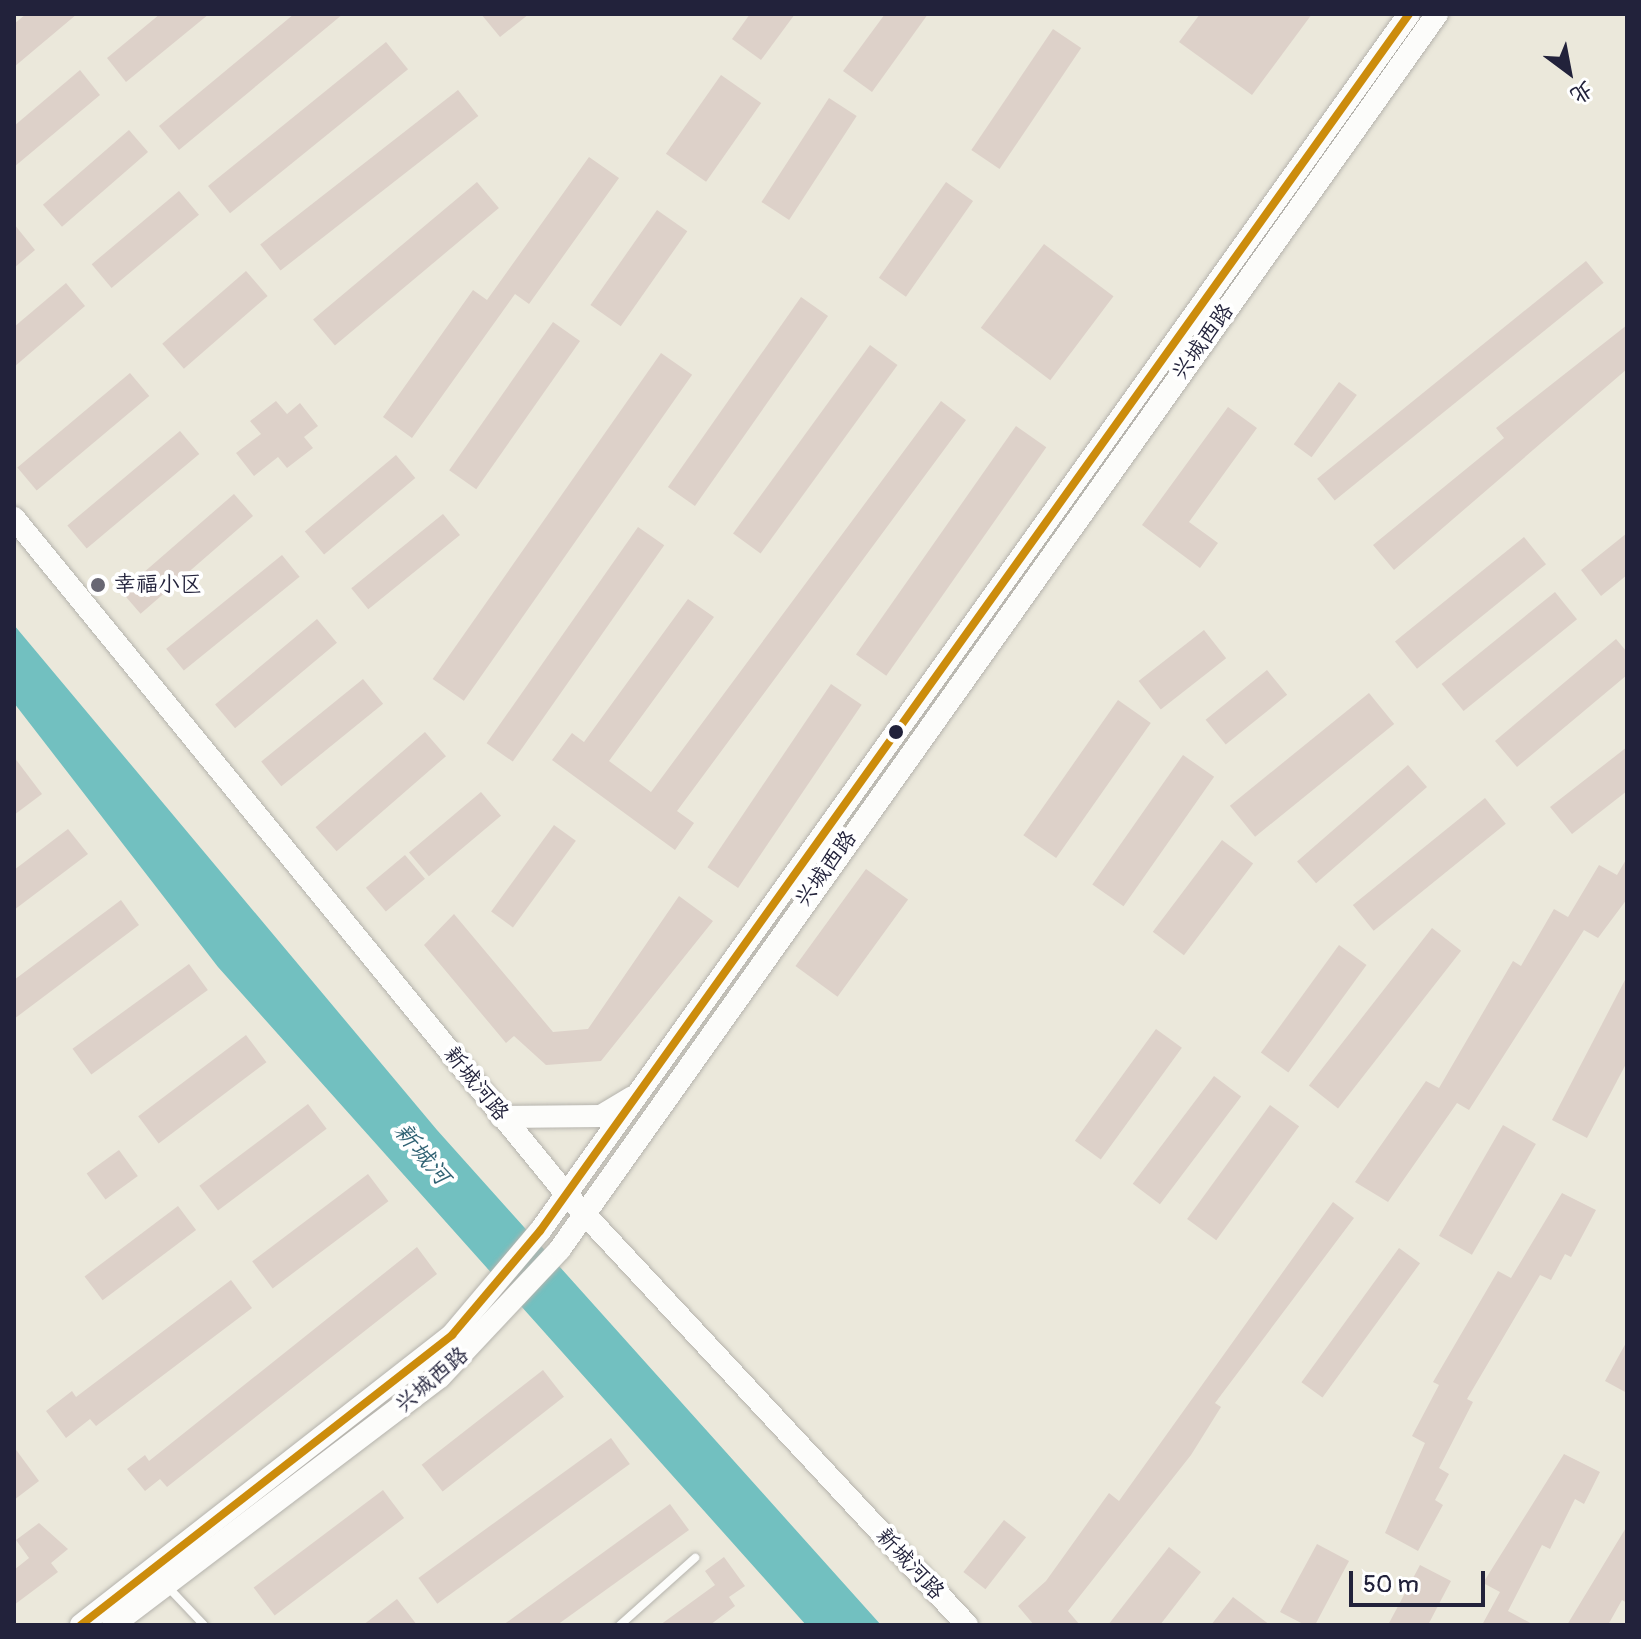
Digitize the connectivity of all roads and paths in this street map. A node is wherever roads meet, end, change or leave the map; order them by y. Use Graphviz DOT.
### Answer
graph roads {
  1 [pos="1409,14"];
  2 [pos="1437,14"];
  3 [pos="14,518"];
  4 [pos="641,1092"];
  5 [pos="501,1117"];
  6 [pos="567,1195"];
  7 [pos="583,1212"];
  8 [pos="695,1558"];
  9 [pos="159,1577"];
  10 [pos="81,1625"];
  11 [pos="113,1625"];
  12 [pos="204,1625"];
  13 [pos="620,1625"];
  14 [pos="967,1625"];
  1 -- 4 [label="street, 兴城西路"];
  2 -- 7 [label="street, 兴城西路"];
  3 -- 5 [label="street, 新城河路"];
  4 -- 5 [label="street"];
  4 -- 6 [label="street, 兴城西路"];
  5 -- 6 [label="street, 新城河路"];
  6 -- 7 [label="street, 新城河路"];
  6 -- 9 [label="street, 兴城西路"];
  7 -- 9 [label="street, 兴城西路"];
  7 -- 14 [label="street, 新城河路"];
  8 -- 13 [label="lane"];
  9 -- 10 [label="street, 兴城西路"];
  9 -- 11 [label="street, 兴城西路"];
  9 -- 12 [label="lane"];
}
